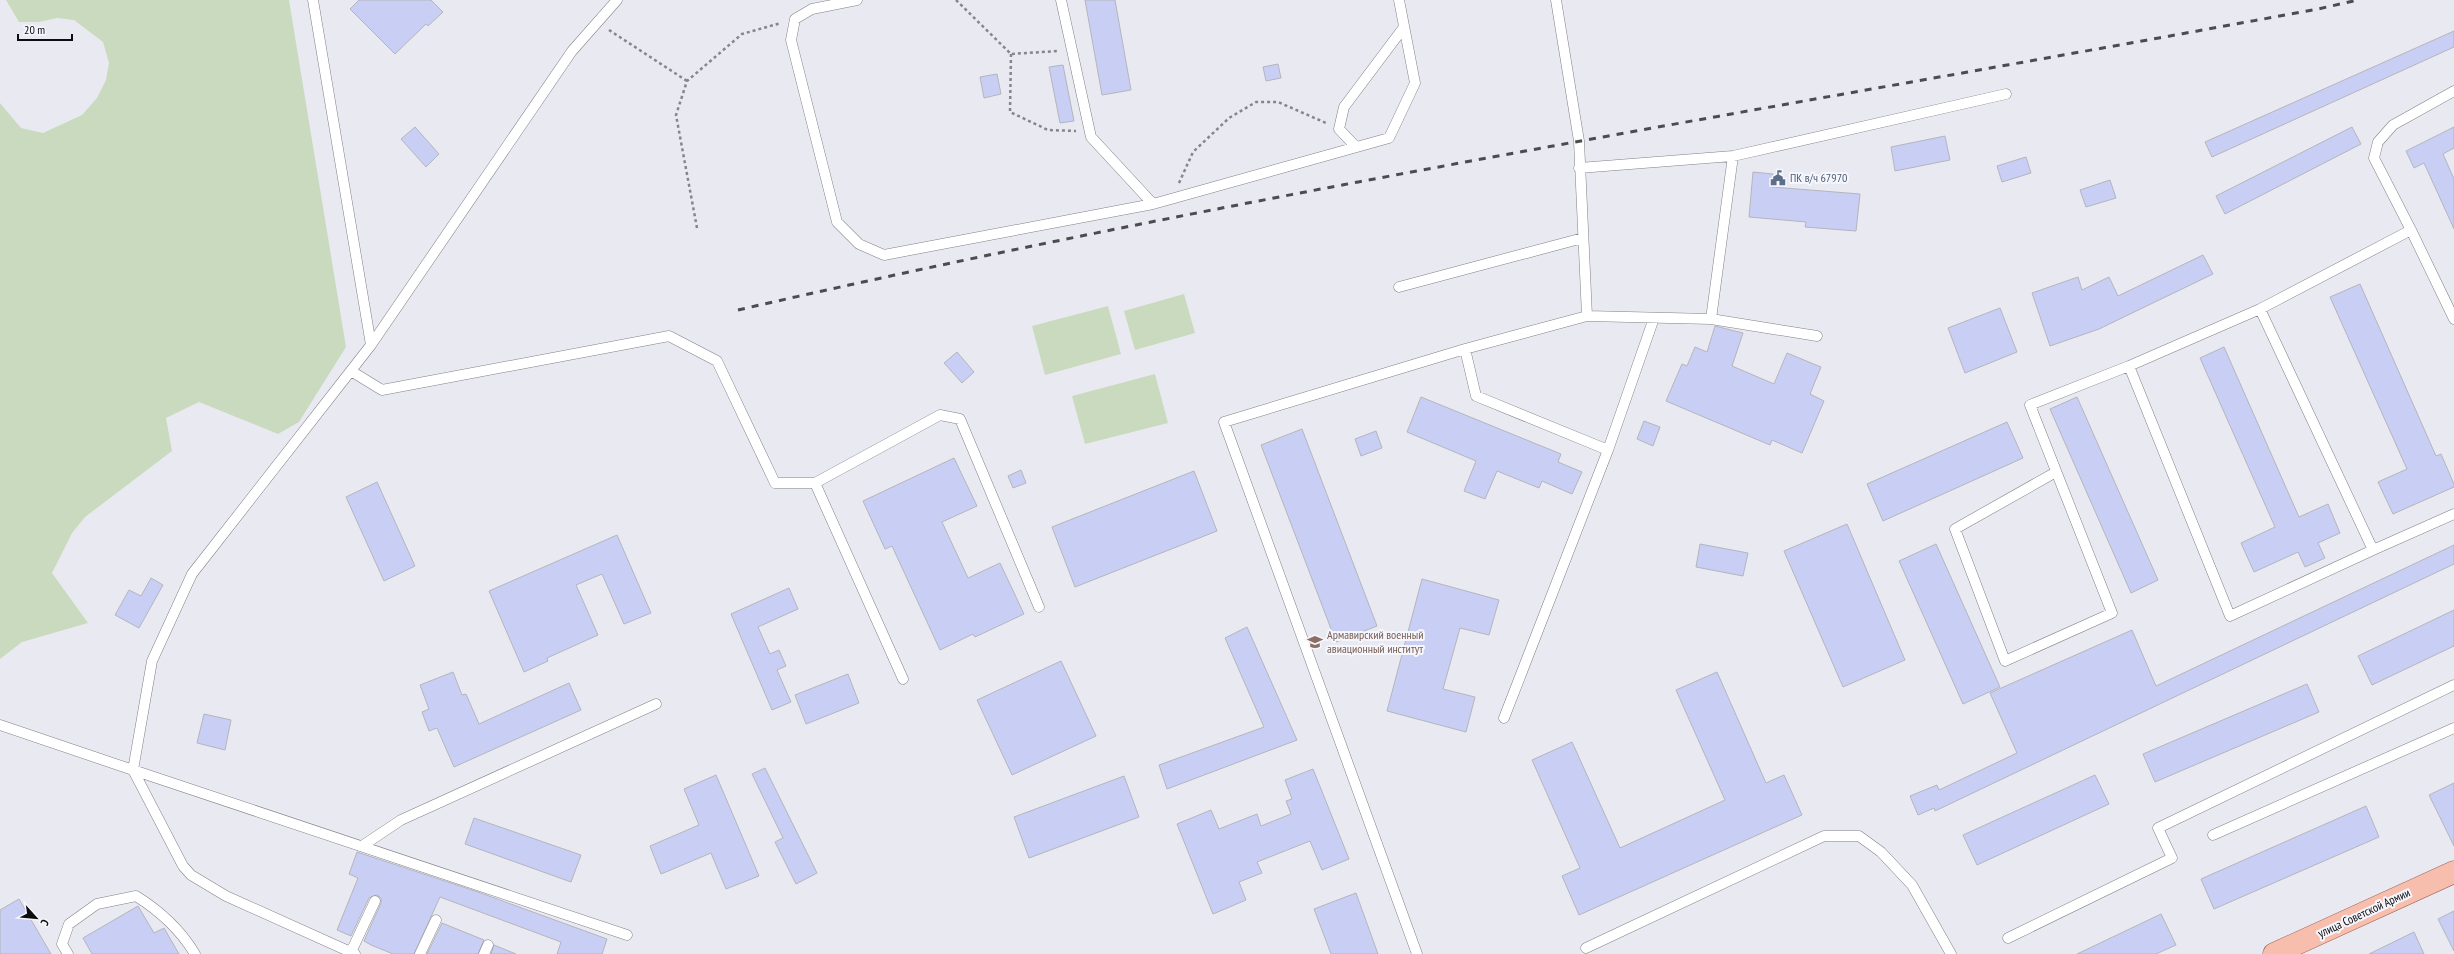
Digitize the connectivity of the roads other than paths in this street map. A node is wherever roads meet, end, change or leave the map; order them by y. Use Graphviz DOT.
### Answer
graph roads {
  1 [pos="313,0"];
  2 [pos="617,0"];
  3 [pos="857,0"];
  4 [pos="1061,0"];
  5 [pos="1399,0"];
  6 [pos="1556,0"];
  7 [pos="1404,27"];
  8 [pos="2454,91"];
  9 [pos="2006,94"];
  10 [pos="1356,148"];
  11 [pos="1734,156"];
  12 [pos="1579,168"];
  13 [pos="1153,204"];
  14 [pos="2411,230"];
  15 [pos="1583,238"];
  16 [pos="1399,287"];
  17 [pos="2260,309"];
  18 [pos="1587,316"];
  19 [pos="1654,318"];
  20 [pos="1711,319"];
  21 [pos="2454,319"];
  22 [pos="1817,336"];
  23 [pos="371,345"];
  24 [pos="1465,349"];
  25 [pos="2129,366"];
  26 [pos="351,371"];
  27 [pos="1608,450"];
  28 [pos="2056,472"];
  29 [pos="815,484"];
  30 [pos="2454,514"];
  31 [pos="2373,550"];
  32 [pos="1039,607"];
  33 [pos="903,679"];
  34 [pos="2454,685"];
  35 [pos="656,704"];
  36 [pos="1504,718"];
  37 [pos="0,725"];
  38 [pos="2454,728"];
  39 [pos="132,770"];
  40 [pos="2213,835"];
  41 [pos="362,846"];
  42 [pos="2454,872"];
  43 [pos="375,901"];
  44 [pos="436,920"];
  45 [pos="626,935"];
  46 [pos="2008,938"];
  47 [pos="1586,948"];
  48 [pos="353,953"];
  49 [pos="68,954"];
  50 [pos="195,954"];
  51 [pos="420,954"];
  52 [pos="1417,954"];
  53 [pos="1951,954"];
  54 [pos="2274,954"];
  1 -- 23 [label="lane"];
  2 -- 23 [label="lane"];
  3 -- 13 [label="lane"];
  4 -- 13 [label="lane"];
  5 -- 7 [label="lane"];
  6 -- 12 [label="lane"];
  7 -- 10 [label="lane"];
  7 -- 10 [label="lane"];
  8 -- 14 [label="lane"];
  9 -- 11 [label="lane"];
  10 -- 13 [label="lane"];
  11 -- 12 [label="lane"];
  11 -- 20 [label="lane"];
  12 -- 15 [label="lane"];
  14 -- 17 [label="lane"];
  14 -- 21 [label="lane"];
  15 -- 16 [label="lane"];
  15 -- 18 [label="lane"];
  17 -- 25 [label="lane"];
  17 -- 31 [label="lane"];
  18 -- 19 [label="lane"];
  18 -- 24 [label="lane"];
  19 -- 20 [label="lane"];
  19 -- 27 [label="lane"];
  20 -- 22 [label="lane"];
  23 -- 26 [label="lane"];
  24 -- 27 [label="lane"];
  24 -- 52 [label="lane"];
  25 -- 28 [label="lane"];
  25 -- 31 [label="lane"];
  26 -- 29 [label="lane"];
  26 -- 39 [label="lane"];
  27 -- 36 [label="lane"];
  28 -- 28 [label="lane"];
  29 -- 32 [label="lane"];
  29 -- 33 [label="lane"];
  30 -- 31 [label="lane"];
  34 -- 46 [label="lane"];
  35 -- 41 [label="lane"];
  37 -- 39 [label="lane"];
  38 -- 40 [label="lane"];
  39 -- 41 [label="lane"];
  39 -- 48 [label="lane"];
  41 -- 45 [label="lane"];
  42 -- 54 [label="main road, улица Советской Армии"];
  43 -- 48 [label="lane"];
  44 -- 51 [label="lane"];
  47 -- 53 [label="lane"];
  49 -- 50 [label="lane"];
}
